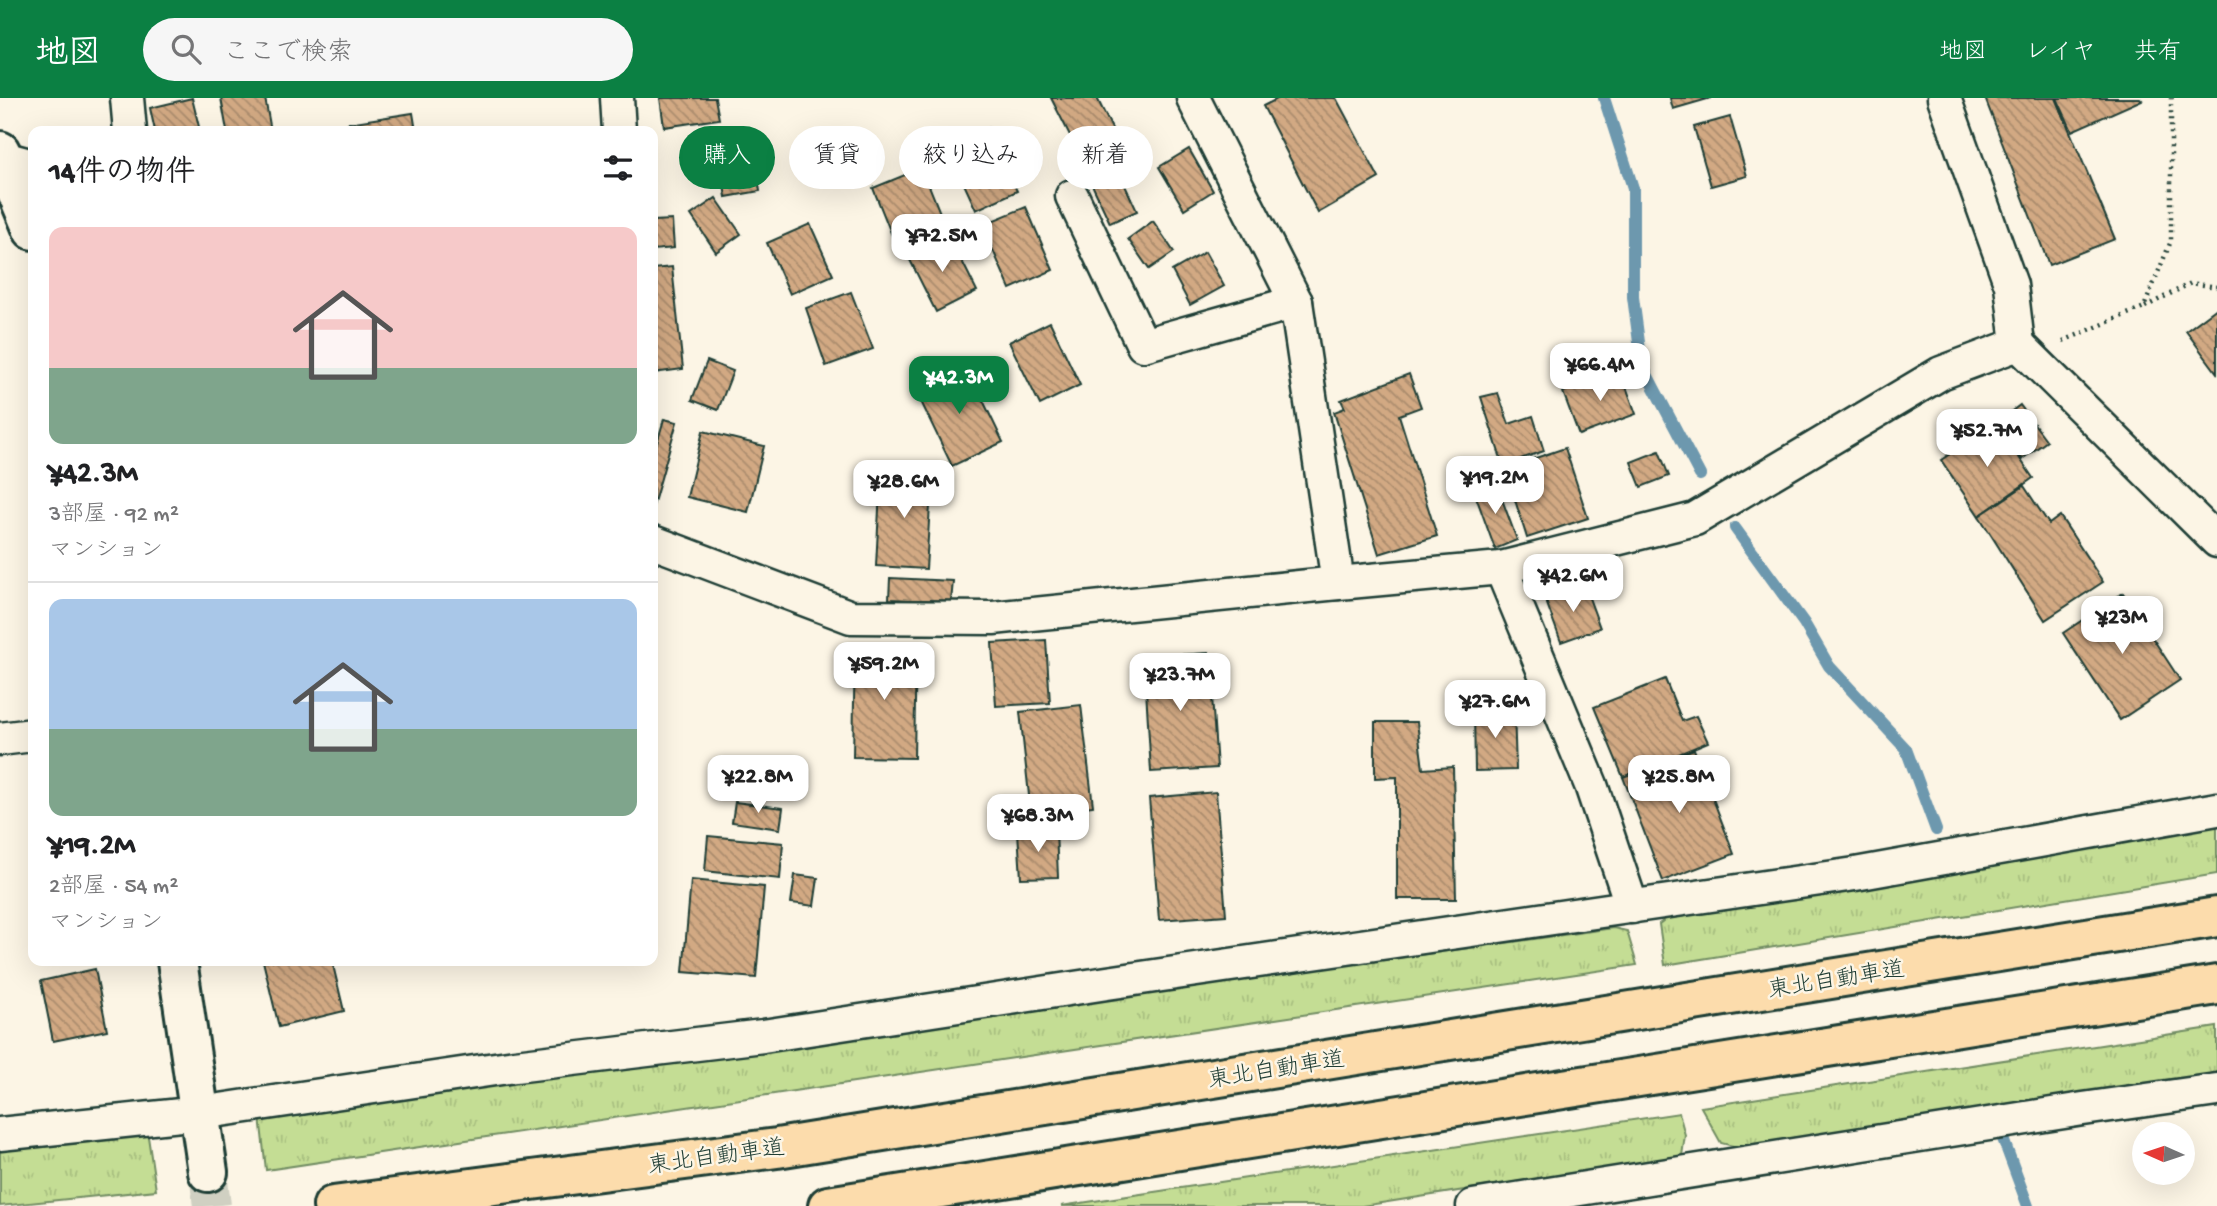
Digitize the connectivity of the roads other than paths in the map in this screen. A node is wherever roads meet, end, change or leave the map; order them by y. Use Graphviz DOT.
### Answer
graph roads {
  1 [pos="127,98"];
  2 [pos="617,98"];
  3 [pos="1193,98"];
  4 [pos="1944,98"];
  5 [pos="130,126"];
  6 [pos="619,126"];
  7 [pos="12,158"];
  8 [pos="1072,196"];
  9 [pos="28,213"];
  10 [pos="1296,302"];
  11 [pos="2024,349"];
  12 [pos="2217,541"];
  13 [pos="658,544"];
  14 [pos="1501,568"];
  15 [pos="1338,583"];
  16 [pos="28,735"];
  17 [pos="0,738"];
  18 [pos="2217,809"];
  19 [pos="1632,906"];
  20 [pos="2217,917"];
  21 [pos="178,966"];
  22 [pos="2217,985"];
  23 [pos="2217,1090"];
  24 [pos="200,1114"];
  25 [pos="0,1134"];
  26 [pos="208,1172"];
  27 [pos="333,1206"];
  28 [pos="828,1206"];
  29 [pos="1473,1206"];
  1 -- 5 [label="street"];
  2 -- 6 [label="street"];
  3 -- 10 [label="street"];
  4 -- 11 [label="street"];
  7 -- 9 [label="street"];
  8 -- 10 [label="street"];
  10 -- 15 [label="street"];
  11 -- 12 [label="street"];
  11 -- 14 [label="street"];
  13 -- 15 [label="street"];
  14 -- 15 [label="street"];
  14 -- 19 [label="street"];
  16 -- 17 [label="street"];
  18 -- 19 [label="street"];
  19 -- 24 [label="street"];
  20 -- 27 [label="highway, 東北自動車道"];
  21 -- 24 [label="street"];
  22 -- 28 [label="highway"];
  23 -- 29 [label="street"];
  24 -- 25 [label="street"];
  24 -- 26 [label="street"];
}
